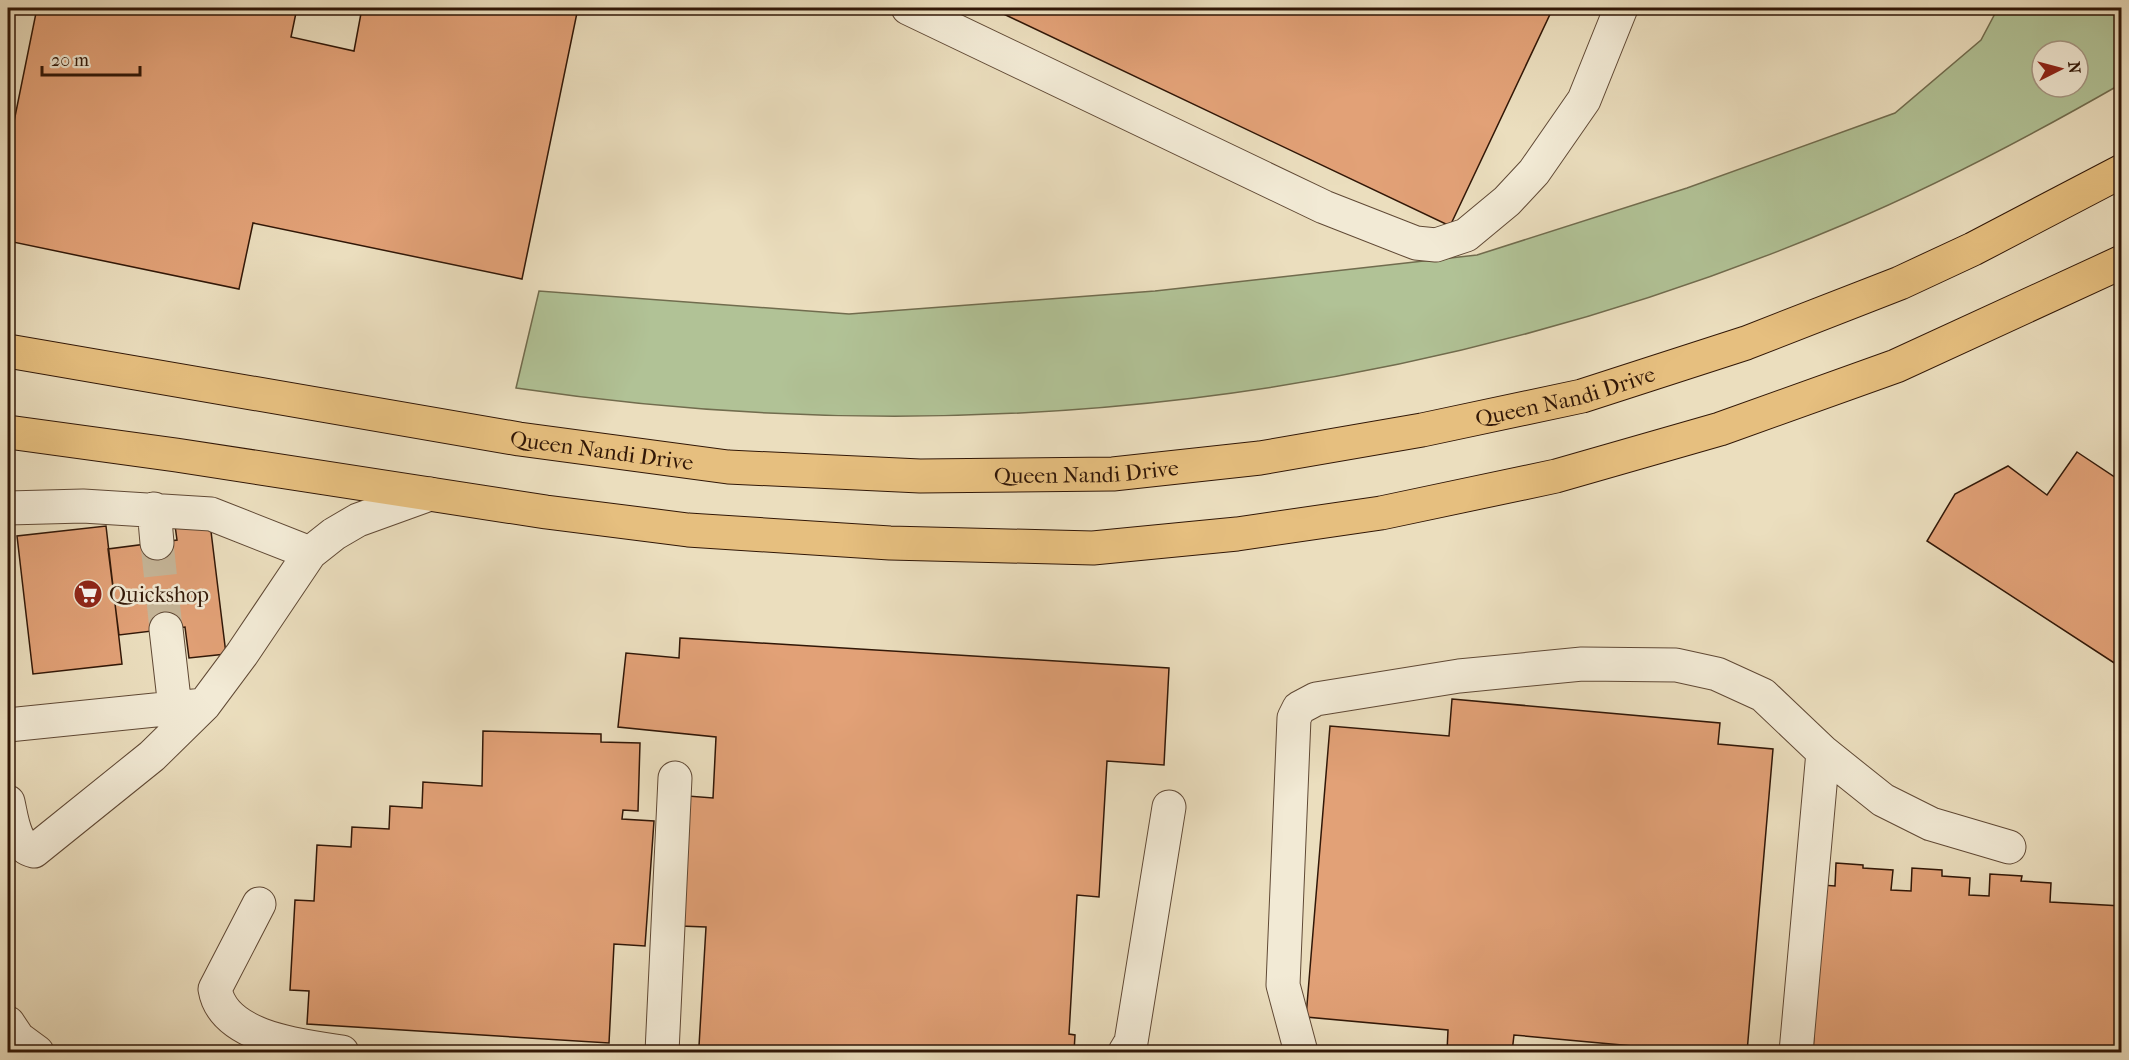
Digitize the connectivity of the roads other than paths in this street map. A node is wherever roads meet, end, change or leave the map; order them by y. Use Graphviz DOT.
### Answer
graph roads {
  1 [pos="908,8"];
  2 [pos="1621,8"];
  3 [pos="2121,171"];
  4 [pos="2121,262"];
  5 [pos="8,351"];
  6 [pos="8,432"];
  7 [pos="430,494"];
  8 [pos="8,508"];
  9 [pos="154,509"];
  10 [pos="157,543"];
  11 [pos="310,553"];
  12 [pos="166,629"];
  13 [pos="190,707"];
  14 [pos="8,725"];
  15 [pos="1822,752"];
  16 [pos="675,778"];
  17 [pos="8,802"];
  18 [pos="1169,807"];
  19 [pos="2009,847"];
  20 [pos="260,904"];
  21 [pos="8,1023"];
  22 [pos="1132,1049"];
  23 [pos="38,1053"];
  24 [pos="342,1053"];
  25 [pos="662,1053"];
  26 [pos="1301,1053"];
  27 [pos="1796,1053"];
  1 -- 2 [label="lane"];
  3 -- 5 [label="main road, Queen Nandi Drive"];
  4 -- 7 [label="main road"];
  6 -- 7 [label="main road"];
  7 -- 11 [label="lane"];
  8 -- 9 [label="lane"];
  9 -- 10 [label="lane"];
  9 -- 11 [label="lane"];
  11 -- 13 [label="lane"];
  12 -- 13 [label="lane"];
  13 -- 14 [label="lane"];
  13 -- 17 [label="lane"];
  15 -- 19 [label="lane"];
  15 -- 26 [label="lane"];
  15 -- 27 [label="lane"];
  16 -- 25 [label="lane"];
  18 -- 22 [label="lane"];
  20 -- 24 [label="lane"];
  21 -- 23 [label="lane"];
}
